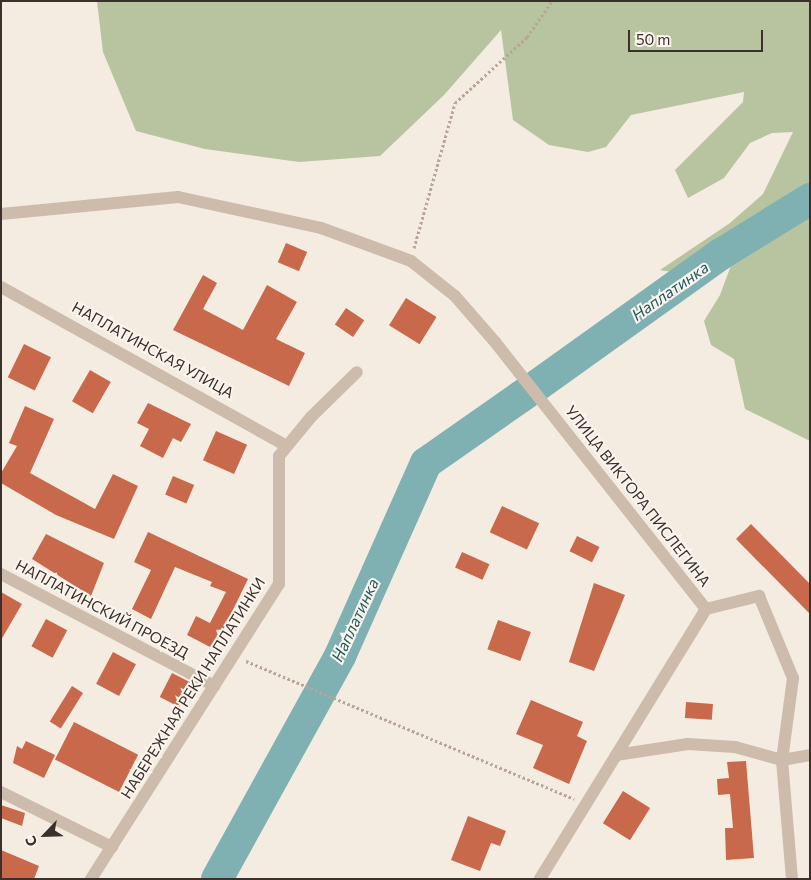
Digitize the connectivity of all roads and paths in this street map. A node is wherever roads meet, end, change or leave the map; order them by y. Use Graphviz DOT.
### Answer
graph roads {
  1 [pos="552,1"];
  2 [pos="1,214"];
  3 [pos="411,261"];
  4 [pos="1,287"];
  5 [pos="357,372"];
  6 [pos="287,446"];
  7 [pos="1,574"];
  8 [pos="706,609"];
  9 [pos="234,656"];
  10 [pos="214,686"];
  11 [pos="616,755"];
  12 [pos="810,755"];
  13 [pos="782,760"];
  14 [pos="1,792"];
  15 [pos="585,804"];
  16 [pos="112,847"];
  17 [pos="91,879"];
  18 [pos="540,879"];
  19 [pos="792,879"];
  1 -- 3 [label="path"];
  2 -- 3 [label="street"];
  3 -- 8 [label="street, УЛИЦА ВИКТОРА ПИСЛЕГИНА"];
  4 -- 6 [label="street, НАПЛАТИНСКАЯ УЛИЦА"];
  5 -- 6 [label="street"];
  6 -- 9 [label="street, НАБЕРЕЖНАЯ РЕКИ НАПЛАТИНКИ"];
  7 -- 10 [label="street, НАПЛАТИНСКИЙ ПРОЕЗД"];
  8 -- 11 [label="street, УЛИЦА ВИКТОРА ПИСЛЕГИНА"];
  8 -- 13 [label="street"];
  9 -- 10 [label="street, НАБЕРЕЖНАЯ РЕКИ НАПЛАТИНКИ"];
  9 -- 15 [label="path"];
  10 -- 16 [label="street, НАБЕРЕЖНАЯ РЕКИ НАПЛАТИНКИ"];
  11 -- 13 [label="street"];
  11 -- 15 [label="street, УЛИЦА ВИКТОРА ПИСЛЕГИНА"];
  12 -- 13 [label="street"];
  13 -- 19 [label="street"];
  14 -- 16 [label="street"];
  15 -- 18 [label="street, УЛИЦА ВИКТОРА ПИСЛЕГИНА"];
  16 -- 17 [label="street, НАБЕРЕЖНАЯ РЕКИ НАПЛАТИНКИ"];
}
